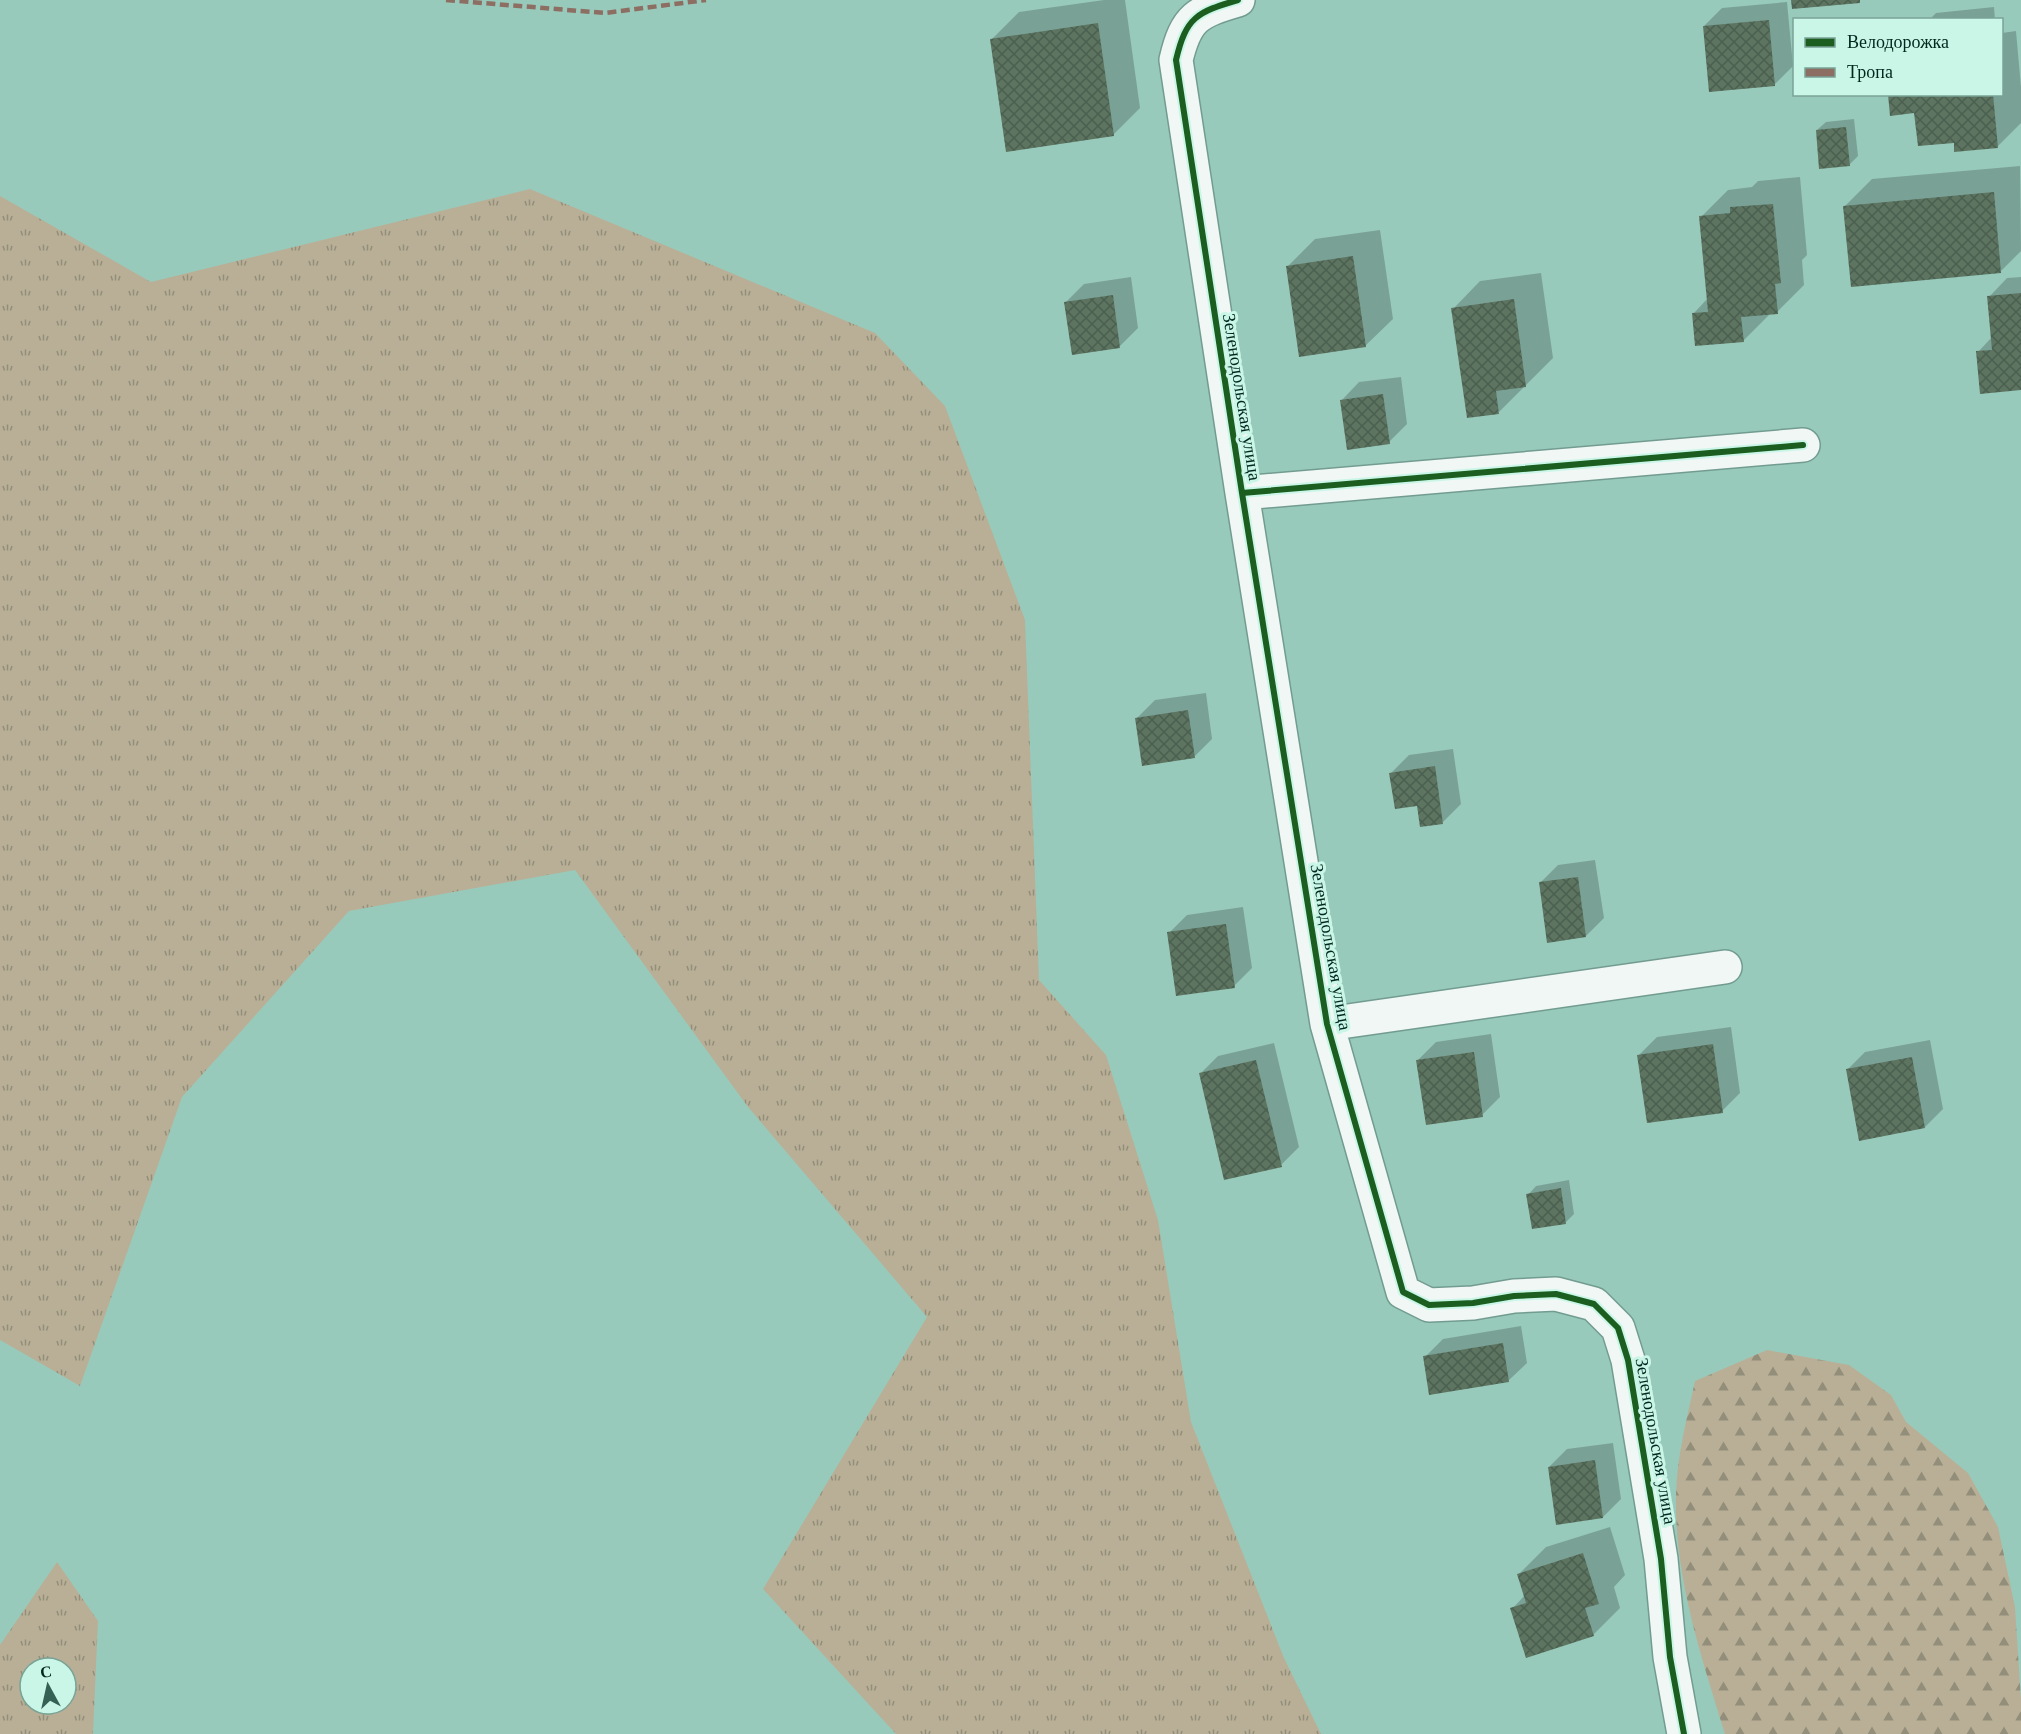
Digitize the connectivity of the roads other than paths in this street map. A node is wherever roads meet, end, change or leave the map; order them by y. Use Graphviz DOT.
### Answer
graph roads {
  1 [pos="1239,0"];
  2 [pos="1803,445"];
  3 [pos="1242,493"];
  4 [pos="1725,967"];
  5 [pos="1327,1024"];
  6 [pos="1684,1734"];
  1 -- 3 [label="street, Зеленодольская улица"];
  2 -- 3 [label="street"];
  3 -- 5 [label="street, Зеленодольская улица"];
  4 -- 5 [label="street"];
  5 -- 6 [label="street, Зеленодольская улица"];
}
